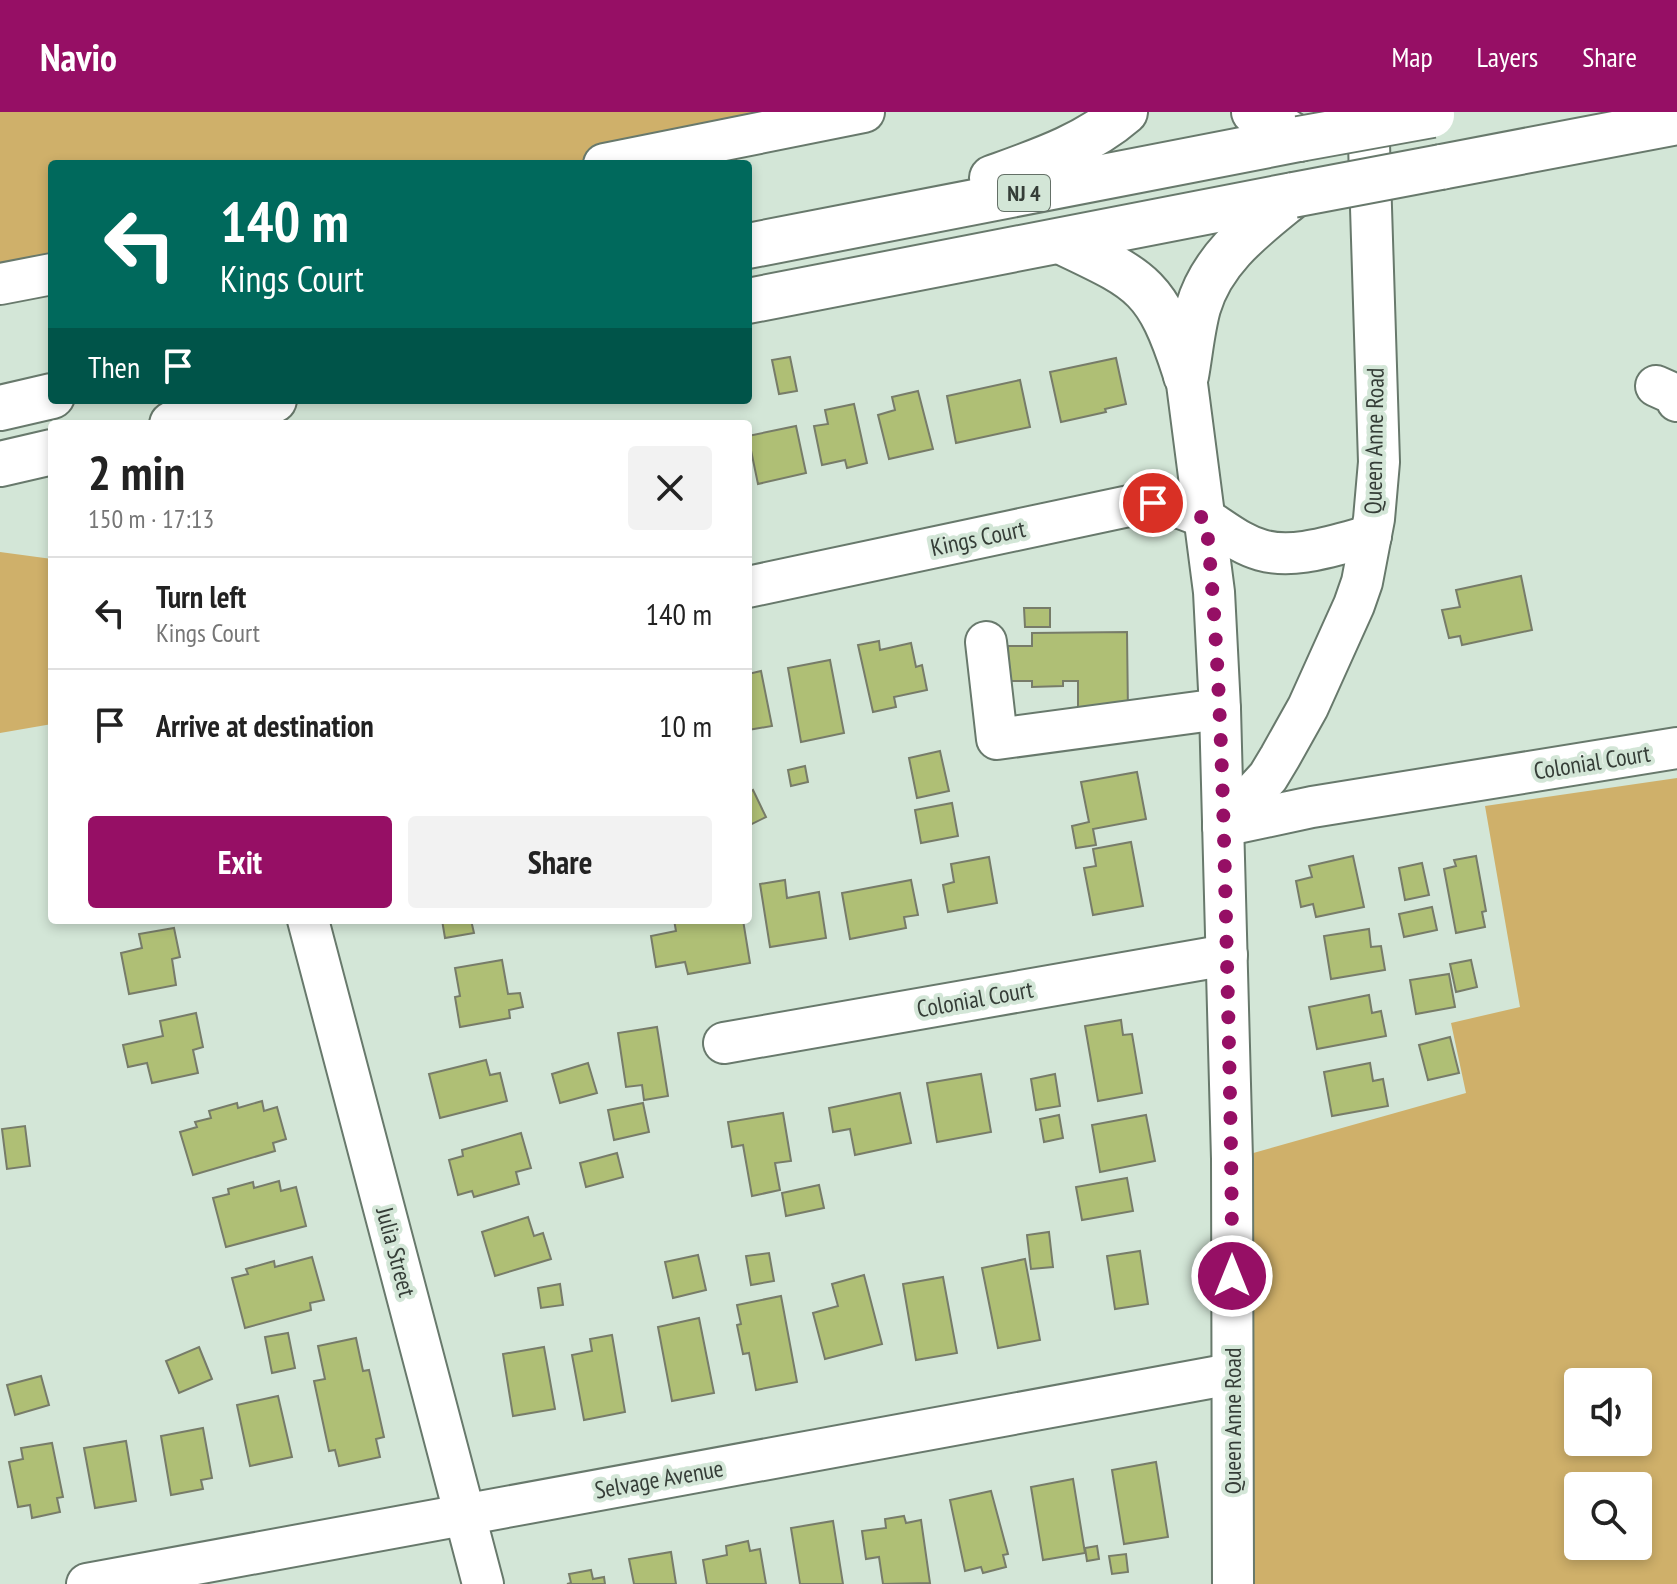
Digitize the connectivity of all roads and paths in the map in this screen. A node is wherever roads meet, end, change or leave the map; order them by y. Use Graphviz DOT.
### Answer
graph roads {
  1 [pos="864,112"];
  2 [pos="1125,112"];
  3 [pos="1254,112"];
  4 [pos="1368,112"];
  5 [pos="1440,114"];
  6 [pos="1677,122"];
  7 [pos="1299,139"];
  8 [pos="624,160"];
  9 [pos="1293,195"];
  10 [pos="869,223"];
  11 [pos="1062,242"];
  12 [pos="752,245"];
  13 [pos="48,275"];
  14 [pos="0,284"];
  15 [pos="752,300"];
  16 [pos="1186,376"];
  17 [pos="48,397"];
  18 [pos="257,404"];
  19 [pos="301,404"];
  20 [pos="0,408"];
  21 [pos="189,420"];
  22 [pos="280,420"];
  23 [pos="48,453"];
  24 [pos="0,464"];
  25 [pos="1206,519"];
  26 [pos="1371,536"];
  27 [pos="752,586"];
  28 [pos="986,642"];
  29 [pos="1220,709"];
  30 [pos="1669,749"];
  31 [pos="1223,826"];
  32 [pos="309,924"];
  33 [pos="1227,955"];
  34 [pos="724,1043"];
  35 [pos="1231,1374"];
  36 [pos="466,1515"];
  37 [pos="87,1584"];
  38 [pos="483,1584"];
  39 [pos="1233,1584"];
  1 -- 8 [label="street"];
  2 -- 10 [label="highway"];
  3 -- 7 [label="highway"];
  4 -- 26 [label="street, Queen Anne Road"];
  5 -- 7 [label="highway, NJ 4, bridge"];
  6 -- 9 [label="highway, NJ 4, bridge"];
  7 -- 10 [label="highway, NJ 4"];
  9 -- 11 [label="highway, NJ 4"];
  9 -- 16 [label="highway"];
  10 -- 12 [label="highway, NJ 4"];
  11 -- 15 [label="highway, NJ 4"];
  11 -- 16 [label="highway"];
  13 -- 14 [label="street"];
  16 -- 25 [label="street, Queen Anne Road"];
  17 -- 20 [label="highway"];
  18 -- 21 [label="highway"];
  19 -- 22 [label="highway"];
  23 -- 24 [label="highway"];
  25 -- 26 [label="street, Kings Court"];
  25 -- 27 [label="street, Kings Court"];
  25 -- 29 [label="street, Queen Anne Road"];
  26 -- 31 [label="street, Queen Anne Road"];
  28 -- 29 [label="street"];
  29 -- 31 [label="street, Queen Anne Road"];
  30 -- 31 [label="street, Colonial Court"];
  31 -- 33 [label="street, Queen Anne Road"];
  32 -- 36 [label="street, Julia Street"];
  33 -- 34 [label="street, Colonial Court"];
  33 -- 35 [label="street, Queen Anne Road"];
  35 -- 36 [label="street, Selvage Avenue"];
  35 -- 39 [label="street, Queen Anne Road"];
  36 -- 37 [label="street, Selvage Avenue"];
  36 -- 38 [label="street, Julia Street"];
}
